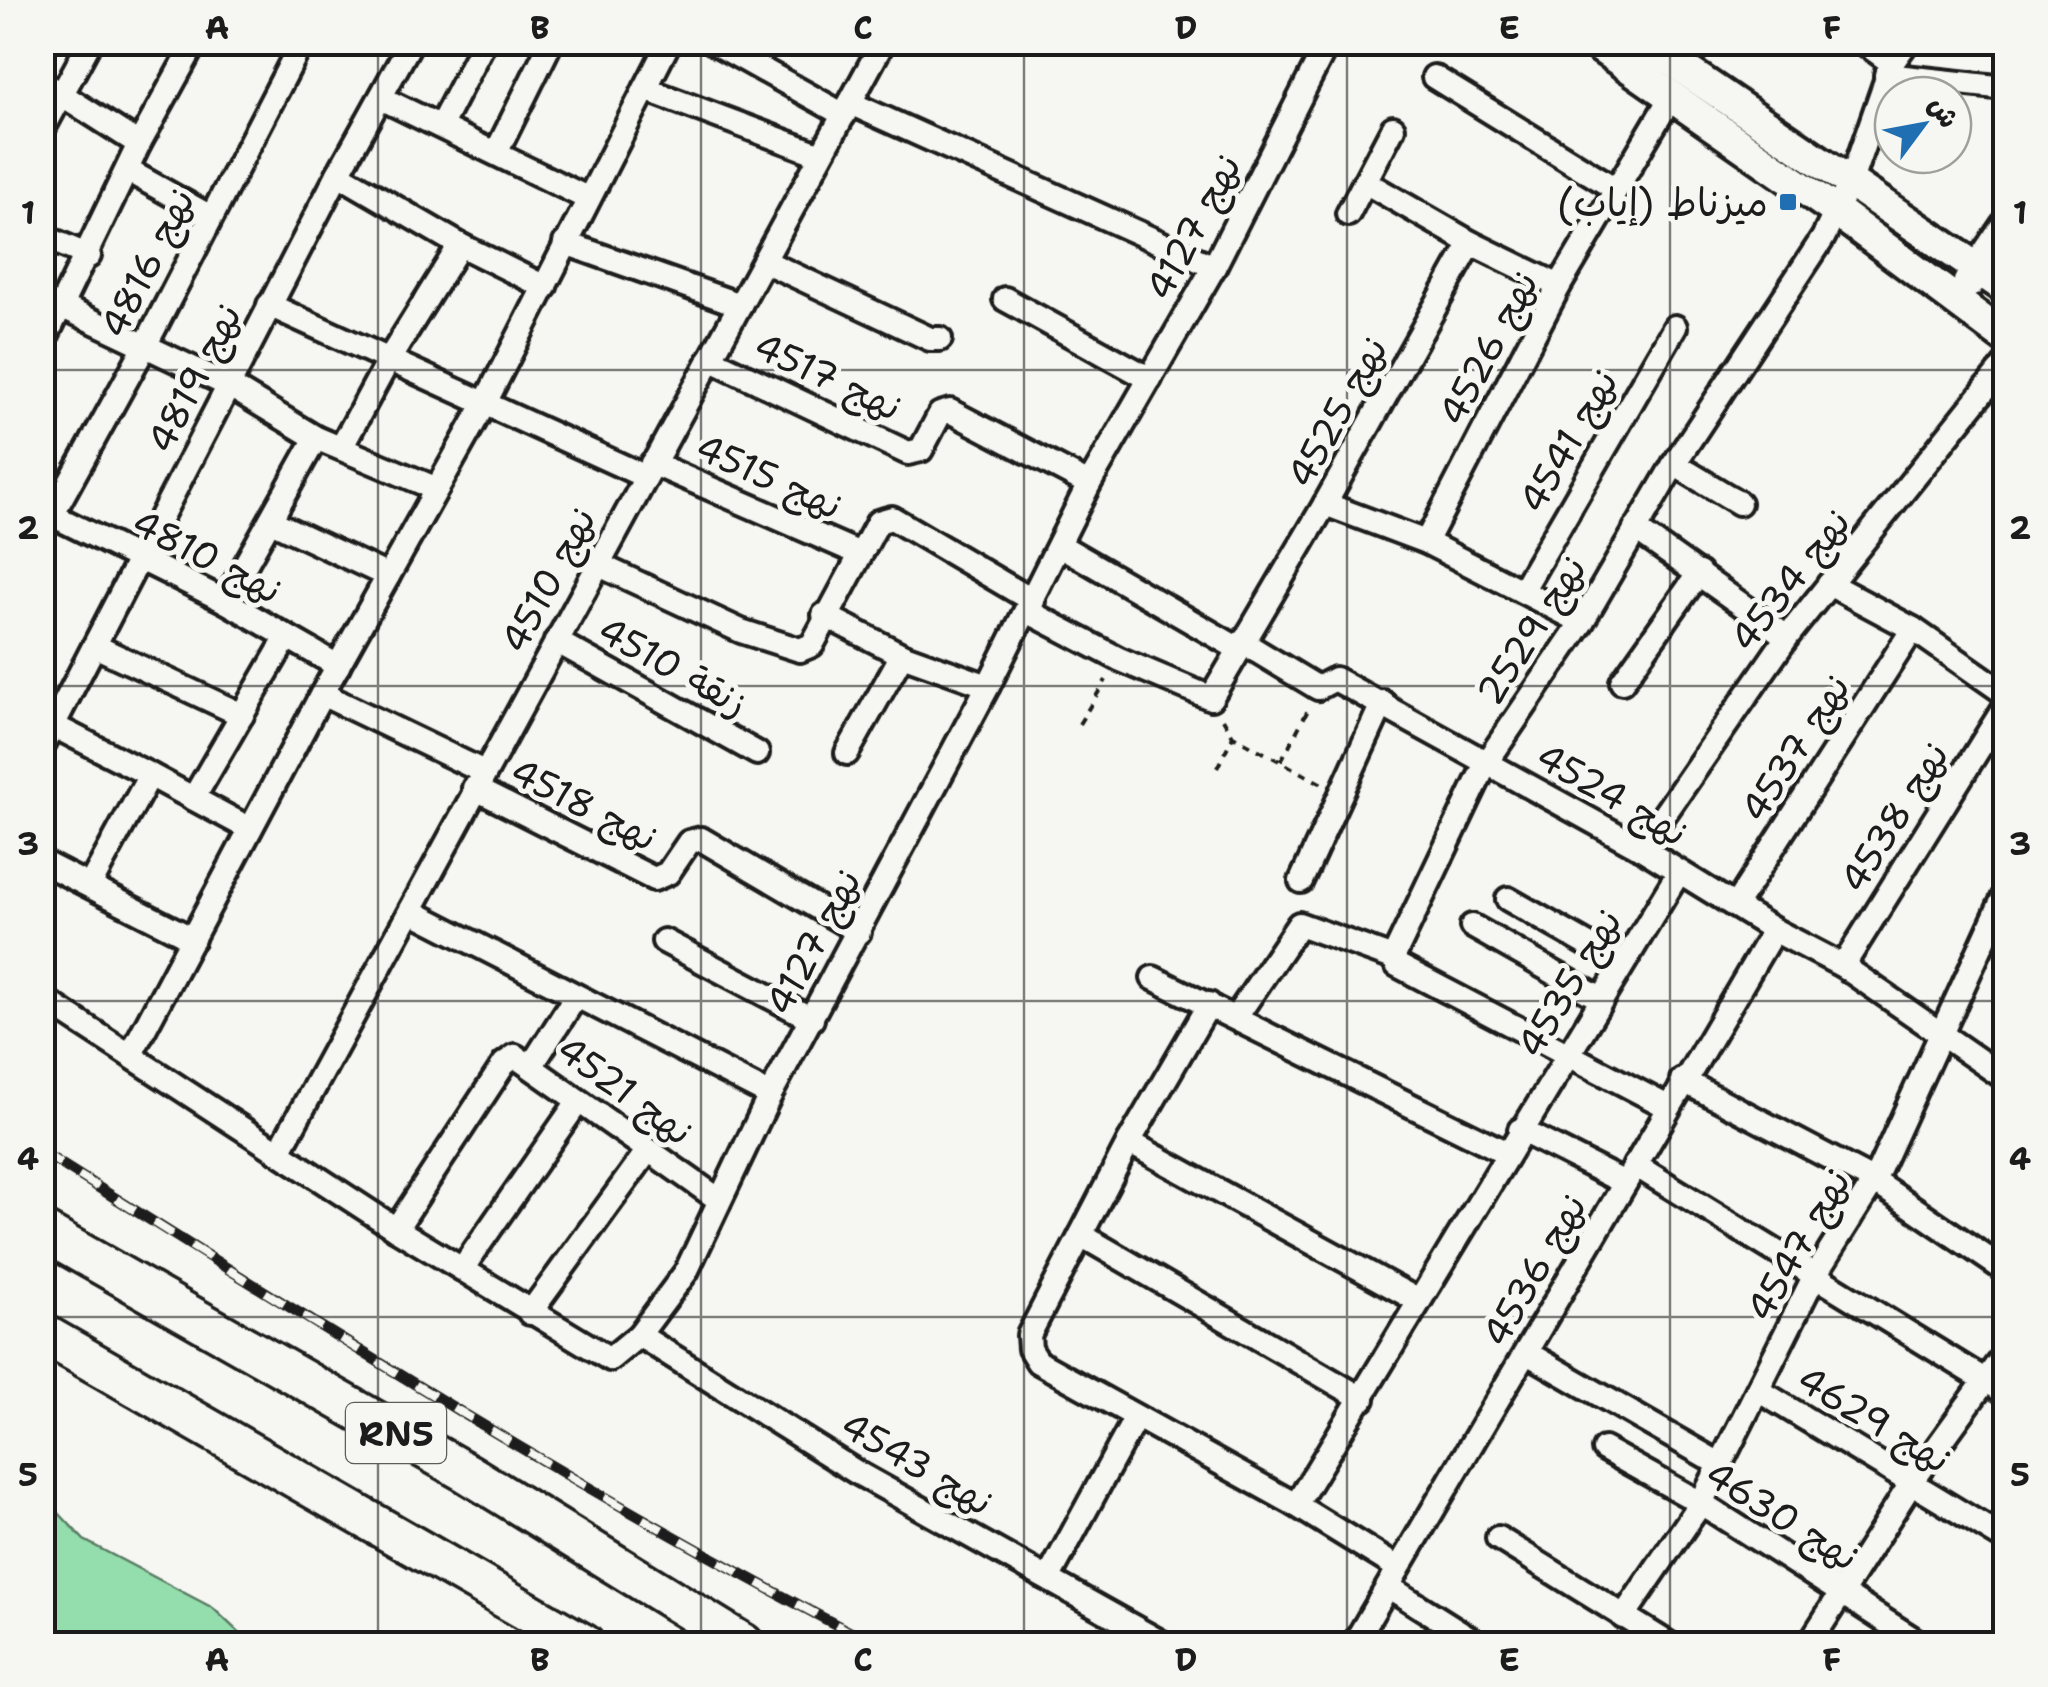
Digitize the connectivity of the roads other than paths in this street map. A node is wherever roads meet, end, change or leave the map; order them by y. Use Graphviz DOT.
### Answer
graph roads {
  1 [pos="90,42"];
  2 [pos="195,42"];
  3 [pos="302,42"];
  4 [pos="411,42"];
  5 [pos="484,42"];
  6 [pos="551,42"];
  7 [pos="669,42"];
  8 [pos="713,42"];
  9 [pos="883,42"];
  10 [pos="1328,42"];
  11 [pos="1593,42"];
  12 [pos="1644,42"];
  13 [pos="1863,42"];
  14 [pos="1907,42"];
  15 [pos="1889,69"];
  16 [pos="1434,77"];
  17 [pos="52,88"];
  18 [pos="2006,88"];
  19 [pos="645,90"];
  20 [pos="1671,96"];
  21 [pos="381,98"];
  22 [pos="847,109"];
  23 [pos="441,125"];
  24 [pos="1393,128"];
  25 [pos="42,131"];
  26 [pos="140,144"];
  27 [pos="496,153"];
  28 [pos="822,155"];
  29 [pos="127,170"];
  30 [pos="338,174"];
  31 [pos="1851,180"];
  32 [pos="1366,182"];
  33 [pos="1614,188"];
  34 [pos="587,198"];
  35 [pos="1836,211"];
  36 [pos="1348,214"];
  37 [pos="209,216"];
  38 [pos="2006,227"];
  39 [pos="42,236"];
  40 [pos="1470,242"];
  41 [pos="565,243"];
  42 [pos="460,246"];
  43 [pos="89,256"];
  44 [pos="764,261"];
  45 [pos="1214,267"];
  46 [pos="1978,267"];
  47 [pos="1559,286"];
  48 [pos="545,288"];
  49 [pos="2006,288"];
  50 [pos="1005,299"];
  51 [pos="1958,302"];
  52 [pos="740,304"];
  53 [pos="270,305"];
  54 [pos="62,307"];
  55 [pos="1675,326"];
  56 [pos="2006,338"];
  57 [pos="940,339"];
  58 [pos="42,345"];
  59 [pos="146,346"];
  60 [pos="388,360"];
  61 [pos="710,360"];
  62 [pos="2006,363"];
  63 [pos="1150,379"];
  64 [pos="230,386"];
  65 [pos="486,401"];
  66 [pos="316,438"];
  67 [pos="341,448"];
  68 [pos="1674,464"];
  69 [pos="648,469"];
  70 [pos="1089,484"];
  71 [pos="437,489"];
  72 [pos="1739,503"];
  73 [pos="1326,504"];
  74 [pos="47,512"];
  75 [pos="271,521"];
  76 [pos="1635,528"];
  77 [pos="1426,542"];
  78 [pos="1061,546"];
  79 [pos="858,553"];
  80 [pos="140,561"];
  81 [pos="597,564"];
  82 [pos="1700,573"];
  83 [pos="388,576"];
  84 [pos="1829,584"];
  85 [pos="1522,591"];
  86 [pos="225,601"];
  87 [pos="1030,606"];
  88 [pos="824,614"];
  89 [pos="1582,622"];
  90 [pos="1912,628"];
  91 [pos="287,637"];
  92 [pos="1787,637"];
  93 [pos="556,640"];
  94 [pos="1239,645"];
  95 [pos="95,646"];
  96 [pos="902,655"];
  97 [pos="338,666"];
  98 [pos="1622,682"];
  99 [pos="988,686"];
  100 [pos="322,694"];
  101 [pos="2006,694"];
  102 [pos="1383,702"];
  103 [pos="2006,704"];
  104 [pos="242,715"];
  105 [pos="54,726"];
  106 [pos="42,747"];
  107 [pos="847,752"];
  108 [pos="757,753"];
  109 [pos="1486,762"];
  110 [pos="150,775"];
  111 [pos="479,780"];
  112 [pos="194,798"];
  113 [pos="250,828"];
  114 [pos="1641,848"];
  115 [pos="42,862"];
  116 [pos="1679,872"];
  117 [pos="1301,881"];
  118 [pos="90,885"];
  119 [pos="1508,898"];
  120 [pos="1736,906"];
  121 [pos="2002,907"];
  122 [pos="411,911"];
  123 [pos="1472,926"];
  124 [pos="1774,930"];
  125 [pos="859,932"];
  126 [pos="193,939"];
  127 [pos="664,940"];
  128 [pos="1393,958"];
  129 [pos="1620,963"];
  130 [pos="1843,966"];
  131 [pos="1153,978"];
  132 [pos="576,996"];
  133 [pos="42,998"];
  134 [pos="1599,998"];
  135 [pos="1209,1004"];
  136 [pos="1236,1018"];
  137 [pos="812,1020"];
  138 [pos="1944,1033"];
  139 [pos="1568,1052"];
  140 [pos="130,1054"];
  141 [pos="532,1065"];
  142 [pos="2006,1078"];
  143 [pos="1682,1080"];
  144 [pos="770,1094"];
  145 [pos="578,1103"];
  146 [pos="1668,1107"];
  147 [pos="1520,1130"];
  148 [pos="1129,1142"];
  149 [pos="279,1152"];
  150 [pos="646,1152"];
  151 [pos="1506,1153"];
  152 [pos="1630,1174"];
  153 [pos="1874,1182"];
  154 [pos="718,1199"];
  155 [pos="396,1229"];
  156 [pos="42,1231"];
  157 [pos="1081,1236"];
  158 [pos="462,1270"];
  159 [pos="2006,1271"];
  160 [pos="1815,1275"];
  161 [pos="1419,1301"];
  162 [pos="530,1312"];
  163 [pos="42,1333"];
  164 [pos="639,1334"];
  165 [pos="2006,1352"];
  166 [pos="1527,1353"];
  167 [pos="1997,1387"];
  168 [pos="1758,1390"];
  169 [pos="1363,1398"];
  170 [pos="1136,1417"];
  171 [pos="1604,1449"];
  172 [pos="1718,1463"];
  173 [pos="1912,1482"];
  174 [pos="1701,1503"];
  175 [pos="1296,1505"];
  176 [pos="1498,1538"];
  177 [pos="2006,1540"];
  178 [pos="1049,1577"];
  179 [pos="1393,1578"];
  180 [pos="1842,1592"];
  181 [pos="1623,1617"];
  182 [pos="584,1644"];
  183 [pos="744,1644"];
  184 [pos="1164,1644"];
  185 [pos="1354,1644"];
  186 [pos="1479,1644"];
  187 [pos="1669,1644"];
  188 [pos="1809,1644"];
  189 [pos="1922,1644"];
  1 -- 17 [label="street"];
  2 -- 26 [label="street"];
  3 -- 37 [label="street, نهج 4816"];
  4 -- 21 [label="street, نهج 4819"];
  5 -- 23 [label="street"];
  6 -- 27 [label="street"];
  7 -- 19 [label="street"];
  8 -- 22 [label="street"];
  9 -- 22 [label="street, نهج 4510"];
  10 -- 45 [label="street, نهج 4127"];
  11 -- 20 [label="main road"];
  12 -- 31 [label="main road"];
  13 -- 15 [label="street"];
  14 -- 15 [label="street, نهج 2529"];
  15 -- 18 [label="street"];
  15 -- 31 [label="street, نهج 2529"];
  16 -- 33 [label="street"];
  17 -- 25 [label="street"];
  17 -- 26 [label="street"];
  19 -- 28 [label="street"];
  19 -- 34 [label="street"];
  20 -- 33 [label="street, نهج 4526"];
  20 -- 35 [label="main road"];
  21 -- 23 [label="street"];
  21 -- 30 [label="street, نهج 4819"];
  22 -- 28 [label="street, نهج 4510"];
  22 -- 45 [label="street"];
  23 -- 27 [label="street"];
  24 -- 32 [label="street"];
  26 -- 29 [label="street"];
  27 -- 34 [label="street"];
  28 -- 44 [label="street, نهج 4510"];
  29 -- 37 [label="street"];
  29 -- 43 [label="street"];
  30 -- 42 [label="street"];
  30 -- 53 [label="street, نهج 4819"];
  31 -- 35 [label="street, نهج 2529"];
  31 -- 46 [label="main road"];
  32 -- 36 [label="street"];
  32 -- 40 [label="street"];
  33 -- 47 [label="street, نهج 4526"];
  34 -- 41 [label="street"];
  35 -- 51 [label="main road"];
  35 -- 68 [label="street, نهج 2529"];
  37 -- 59 [label="street, نهج 4816"];
  38 -- 46 [label="main road"];
  39 -- 43 [label="street"];
  40 -- 47 [label="street"];
  40 -- 73 [label="street, نهج 4525"];
  41 -- 48 [label="street"];
  41 -- 52 [label="street"];
  42 -- 48 [label="street"];
  42 -- 60 [label="street"];
  43 -- 54 [label="street"];
  44 -- 52 [label="street, نهج 4510"];
  44 -- 57 [label="street"];
  45 -- 63 [label="street, نهج 4127"];
  46 -- 49 [label="main road"];
  46 -- 51 [label="main road"];
  47 -- 77 [label="street, نهج 4526"];
  48 -- 65 [label="street"];
  50 -- 63 [label="street"];
  51 -- 56 [label="main road"];
  52 -- 61 [label="street, نهج 4510"];
  53 -- 60 [label="street, نهج 4515"];
  53 -- 64 [label="street, نهج 4819"];
  54 -- 58 [label="street"];
  54 -- 59 [label="street"];
  55 -- 85 [label="street, نهج 4541"];
  59 -- 64 [label="street"];
  59 -- 74 [label="street, نهج 4816"];
  60 -- 65 [label="street, نهج 4515"];
  60 -- 67 [label="street"];
  61 -- 69 [label="street, نهج 4510"];
  61 -- 70 [label="street, نهج 4517"];
  62 -- 84 [label="street, نهج 4534"];
  63 -- 70 [label="street, نهج 4127"];
  64 -- 66 [label="street"];
  64 -- 80 [label="street, نهج 4819"];
  65 -- 69 [label="street, نهج 4515"];
  65 -- 71 [label="street"];
  66 -- 67 [label="street"];
  66 -- 75 [label="street"];
  67 -- 71 [label="street"];
  68 -- 72 [label="street"];
  68 -- 76 [label="street, نهج 2529"];
  69 -- 79 [label="street, نهج 4515"];
  69 -- 81 [label="street, نهج 4510"];
  70 -- 78 [label="street, نهج 4127"];
  71 -- 83 [label="street"];
  73 -- 77 [label="street"];
  73 -- 94 [label="street, نهج 4525"];
  74 -- 80 [label="street, نهج 4810"];
  75 -- 83 [label="street"];
  75 -- 86 [label="street"];
  76 -- 82 [label="street"];
  76 -- 89 [label="street, نهج 2529"];
  77 -- 85 [label="street"];
  78 -- 87 [label="street, نهج 4127"];
  78 -- 94 [label="street, نهج 4524"];
  79 -- 87 [label="street"];
  79 -- 88 [label="street"];
  80 -- 86 [label="street, نهج 4810"];
  80 -- 95 [label="street, نهج 4819"];
  81 -- 88 [label="street"];
  81 -- 93 [label="street, نهج 4510"];
  82 -- 92 [label="street"];
  82 -- 98 [label="street"];
  83 -- 97 [label="street"];
  84 -- 90 [label="street"];
  84 -- 92 [label="street, نهج 4534"];
  85 -- 89 [label="street"];
  86 -- 91 [label="street, نهج 4810"];
  87 -- 94 [label="street, نهج 4525"];
  87 -- 99 [label="street, نهج 4127"];
  88 -- 96 [label="street"];
  89 -- 109 [label="street, نهج 2529"];
  90 -- 101 [label="street"];
  90 -- 120 [label="street, نهج 4537"];
  91 -- 97 [label="street, نهج 4810"];
  91 -- 104 [label="street"];
  92 -- 114 [label="street, نهج 4534"];
  93 -- 108 [label="street, زنقة 4510"];
  93 -- 111 [label="street, نهج 4510"];
  94 -- 102 [label="street, نهج 4524"];
  95 -- 104 [label="street"];
  95 -- 105 [label="street, نهج 4819"];
  96 -- 99 [label="street"];
  96 -- 107 [label="street"];
  97 -- 100 [label="street"];
  99 -- 125 [label="street, نهج 4127"];
  100 -- 111 [label="street, نهج 4518"];
  100 -- 113 [label="street"];
  102 -- 109 [label="street, نهج 4524"];
  102 -- 117 [label="street"];
  103 -- 130 [label="street, نهج 4538"];
  104 -- 112 [label="street"];
  105 -- 106 [label="street, نهج 4819"];
  105 -- 110 [label="street"];
  109 -- 114 [label="street, نهج 4524"];
  109 -- 128 [label="street, نهج 2529"];
  110 -- 112 [label="street"];
  110 -- 118 [label="street"];
  111 -- 122 [label="street, نهج 4510"];
  111 -- 125 [label="street, نهج 4518"];
  112 -- 113 [label="street"];
  113 -- 126 [label="street"];
  114 -- 116 [label="street, نهج 4524"];
  115 -- 118 [label="street"];
  116 -- 120 [label="street, نهج 4524"];
  116 -- 129 [label="street, نهج 4535"];
  118 -- 126 [label="street"];
  119 -- 129 [label="street"];
  120 -- 124 [label="street, نهج 4524"];
  121 -- 138 [label="street, نهج 4547"];
  122 -- 132 [label="street"];
  122 -- 149 [label="street, نهج 4510"];
  123 -- 134 [label="street"];
  124 -- 130 [label="street, نهج 4524"];
  124 -- 143 [label="street, نهج 4536"];
  125 -- 137 [label="street, نهج 4127"];
  126 -- 140 [label="street"];
  127 -- 137 [label="street"];
  128 -- 136 [label="street"];
  128 -- 139 [label="street"];
  129 -- 134 [label="street, نهج 4535"];
  130 -- 138 [label="street, نهج 4524"];
  131 -- 135 [label="street"];
  132 -- 141 [label="street"];
  132 -- 144 [label="street"];
  133 -- 140 [label="street, نهج 4127"];
  134 -- 139 [label="street, نهج 4535"];
  135 -- 136 [label="street"];
  135 -- 148 [label="street"];
  136 -- 151 [label="street"];
  137 -- 144 [label="street, نهج 4127"];
  138 -- 142 [label="street, نهج 4524"];
  138 -- 153 [label="street, نهج 4547"];
  139 -- 146 [label="street"];
  139 -- 147 [label="street, نهج 4535"];
  140 -- 149 [label="street, نهج 4127"];
  141 -- 145 [label="street, نهج 4521"];
  141 -- 155 [label="street, نهج 4521"];
  143 -- 146 [label="street, نهج 4536"];
  143 -- 153 [label="street"];
  144 -- 154 [label="street, نهج 4127"];
  145 -- 150 [label="street, نهج 4521"];
  145 -- 158 [label="street"];
  146 -- 152 [label="street, نهج 4536"];
  147 -- 151 [label="street, نهج 4535"];
  147 -- 152 [label="street"];
  148 -- 157 [label="street"];
  148 -- 161 [label="street"];
  149 -- 155 [label="street, نهج 4127"];
  150 -- 154 [label="street, نهج 4521"];
  150 -- 162 [label="street"];
  151 -- 161 [label="street, نهج 4535"];
  152 -- 160 [label="street"];
  152 -- 166 [label="street, نهج 4536"];
  153 -- 159 [label="street"];
  153 -- 160 [label="street, نهج 4547"];
  154 -- 164 [label="street, نهج 4127"];
  155 -- 158 [label="street, نهج 4127"];
  156 -- 183 [label="highway, RN5"];
  157 -- 169 [label="street"];
  157 -- 170 [label="street"];
  158 -- 162 [label="street, نهج 4127"];
  160 -- 167 [label="street"];
  160 -- 168 [label="street, نهج 4547"];
  161 -- 169 [label="street, نهج 4535"];
  162 -- 164 [label="street, نهج 4127"];
  163 -- 182 [label="highway, RN5"];
  164 -- 178 [label="street, نهج 4543"];
  165 -- 167 [label="street"];
  166 -- 172 [label="street"];
  166 -- 179 [label="street, نهج 4536"];
  167 -- 173 [label="street"];
  168 -- 172 [label="street, نهج 4547"];
  168 -- 173 [label="street, نهج 4629"];
  169 -- 175 [label="street, نهج 4535"];
  170 -- 175 [label="street"];
  170 -- 178 [label="street"];
  171 -- 174 [label="street, نهج 4630"];
  172 -- 174 [label="street, نهج 4547"];
  173 -- 177 [label="street, نهج 4629"];
  173 -- 180 [label="street"];
  174 -- 180 [label="street, نهج 4630"];
  174 -- 181 [label="street, نهج 4547"];
  175 -- 179 [label="street"];
  176 -- 181 [label="street"];
  178 -- 184 [label="street, نهج 4543"];
  179 -- 185 [label="street, نهج 4536"];
  179 -- 186 [label="street"];
  180 -- 188 [label="street"];
  180 -- 189 [label="street, نهج 4630"];
  181 -- 187 [label="street"];
}
